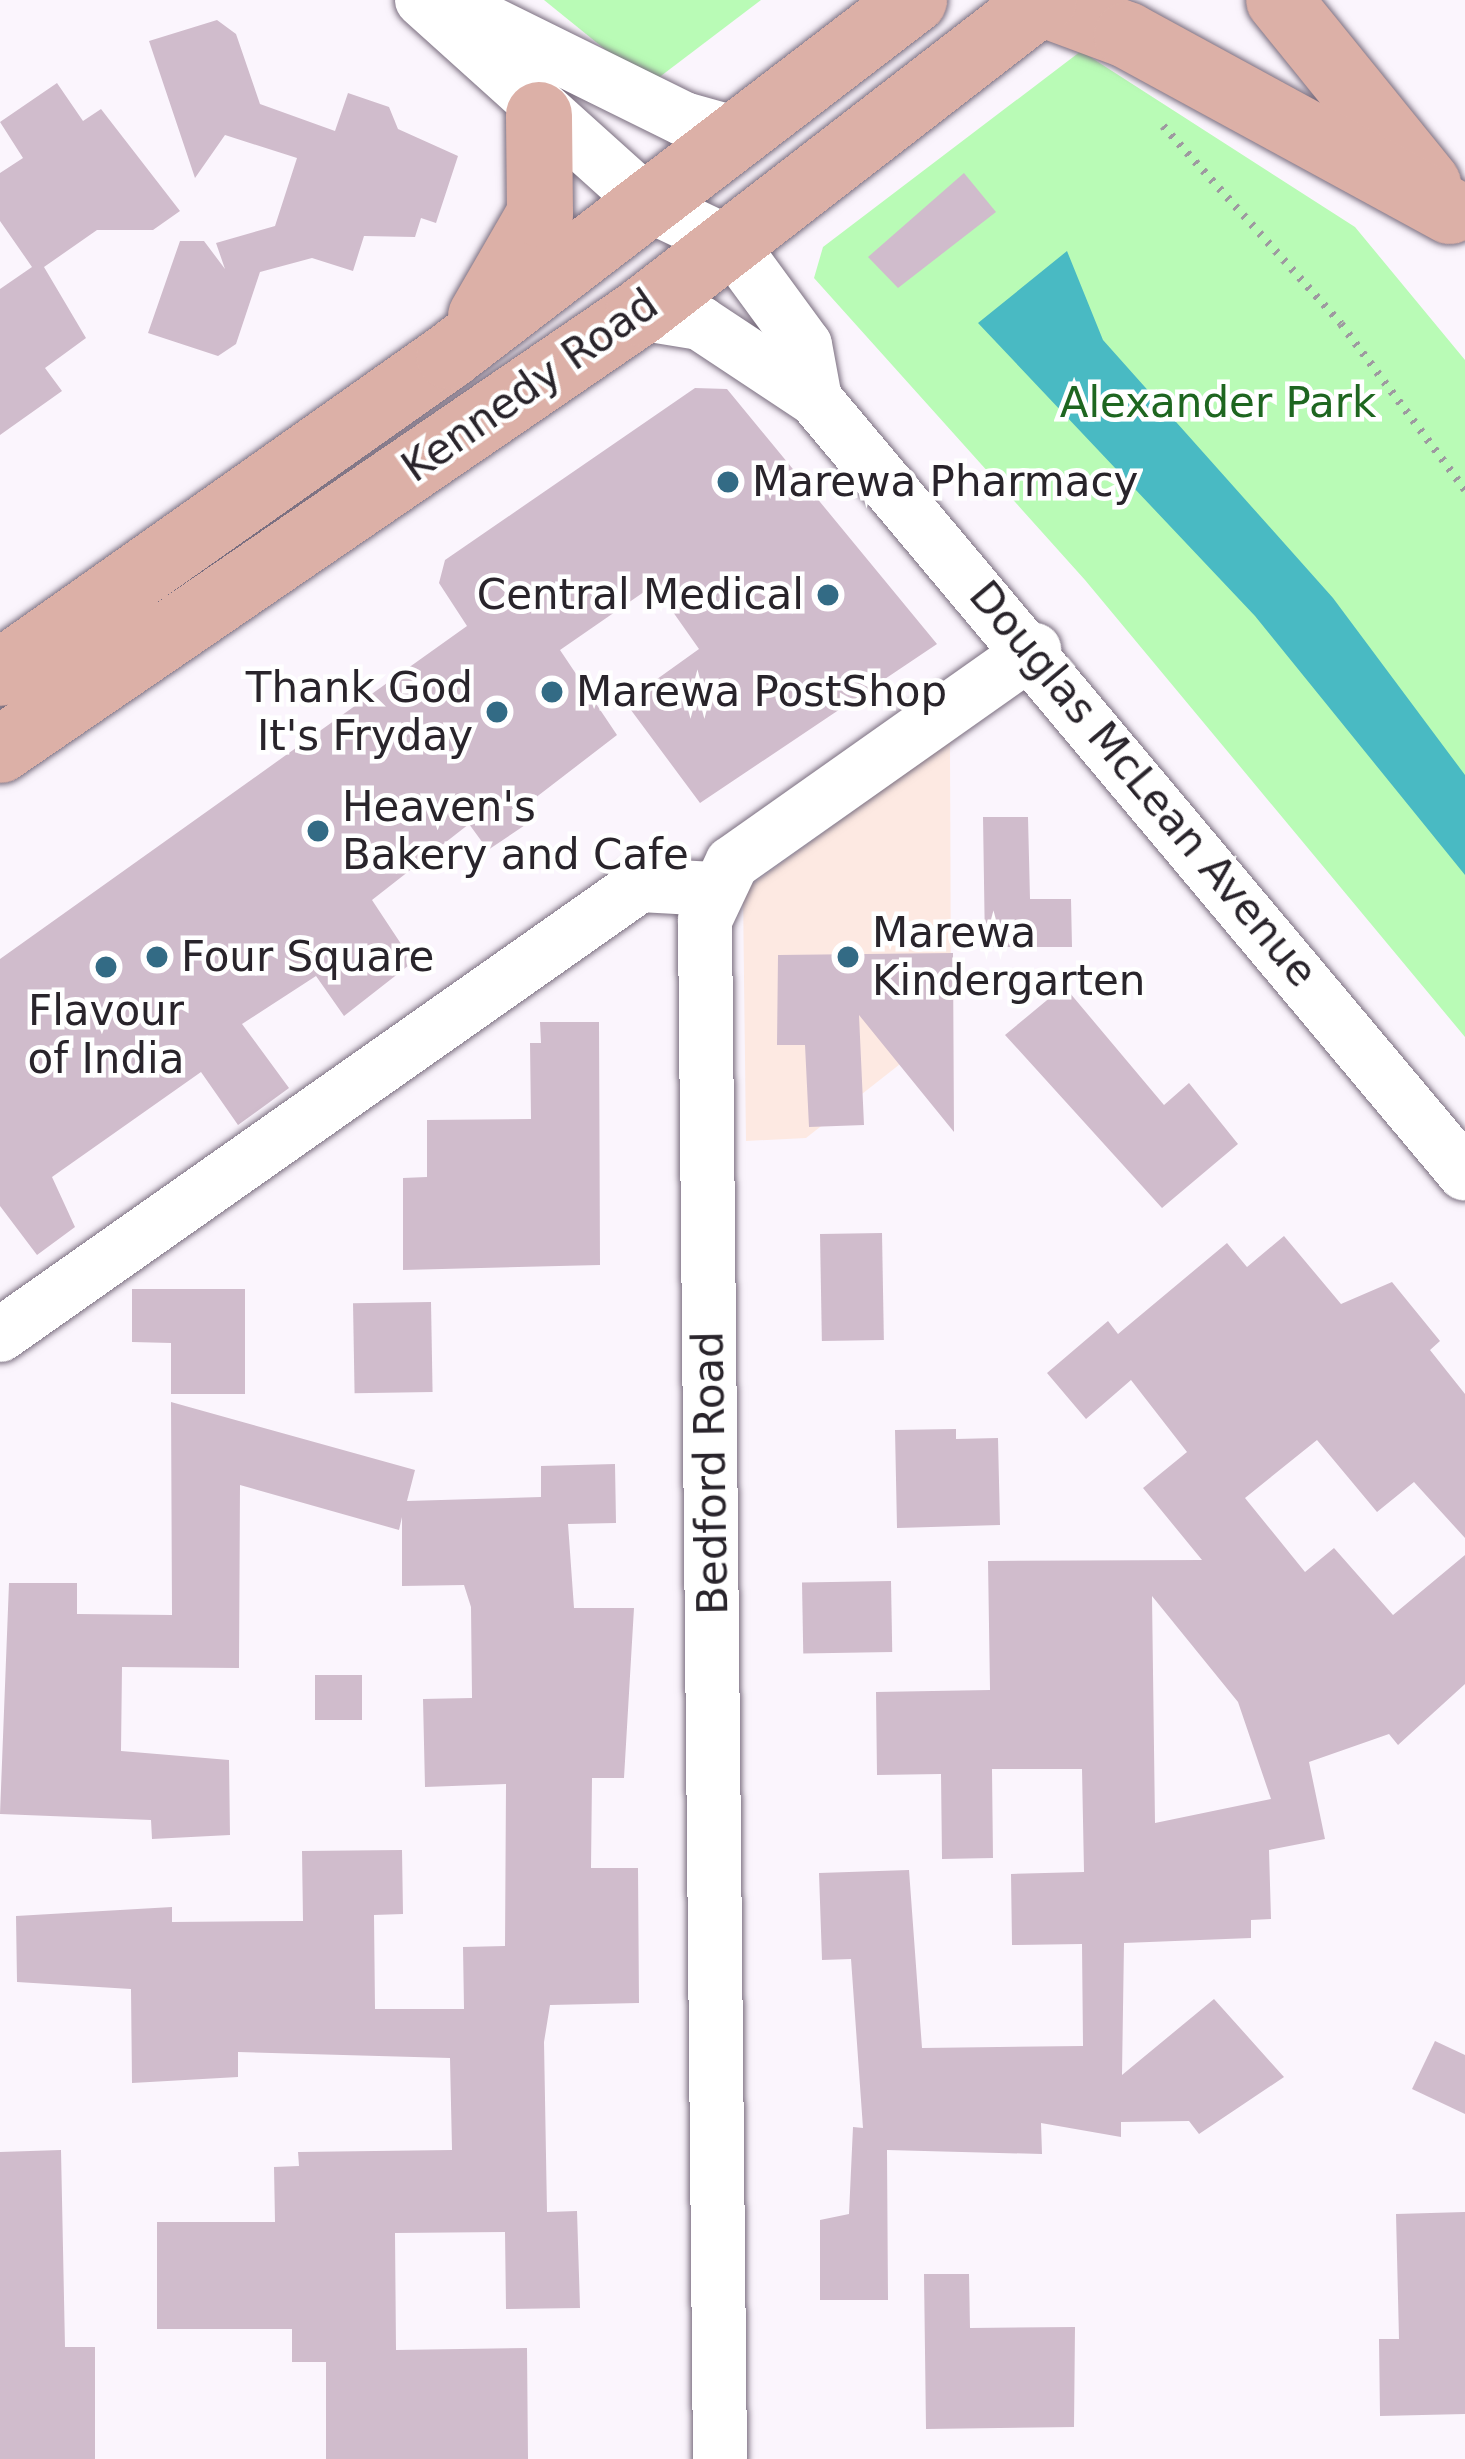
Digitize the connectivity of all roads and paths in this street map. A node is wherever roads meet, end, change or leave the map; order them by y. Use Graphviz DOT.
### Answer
graph roads {
  1 [pos="422,0"];
  2 [pos="443,0"];
  3 [pos="876,0"];
  4 [pos="914,0"];
  5 [pos="1279,0"];
  6 [pos="1042,2"];
  7 [pos="821,77"];
  8 [pos="1149,110"];
  9 [pos="539,115"];
  10 [pos="746,136"];
  11 [pos="651,206"];
  12 [pos="1457,220"];
  13 [pos="731,244"];
  14 [pos="639,313"];
  15 [pos="449,356"];
  16 [pos="815,399"];
  17 [pos="1465,490"];
  18 [pos="1034,650"];
  19 [pos="0,673"];
  20 [pos="0,750"];
  21 [pos="713,889"];
  22 [pos="1465,1174"];
  23 [pos="0,1335"];
  24 [pos="720,2459"];
  1 -- 9 [label="street, Douglas McLean Avenue"];
  2 -- 10 [label="street"];
  3 -- 7 [label="main road"];
  4 -- 7 [label="main road, Kennedy Road"];
  5 -- 12 [label="main road"];
  6 -- 12 [label="main road"];
  6 -- 13 [label="main road, Kennedy Road"];
  7 -- 10 [label="main road, Kennedy Road"];
  8 -- 17 [label="path"];
  9 -- 11 [label="street, Douglas McLean Avenue"];
  9 -- 15 [label="main road"];
  10 -- 11 [label="main road, Kennedy Road"];
  11 -- 13 [label="street, Douglas McLean Avenue"];
  11 -- 15 [label="main road, Kennedy Road"];
  13 -- 14 [label="main road, Kennedy Road"];
  13 -- 16 [label="street, Douglas McLean Avenue"];
  14 -- 16 [label="street, Douglas McLean Avenue"];
  14 -- 20 [label="main road, Kennedy Road"];
  15 -- 19 [label="main road, Kennedy Road"];
  16 -- 18 [label="street, Douglas McLean Avenue"];
  18 -- 21 [label="street"];
  18 -- 22 [label="street, Douglas McLean Avenue"];
  21 -- 23 [label="street"];
  21 -- 24 [label="street, Bedford Road"];
}
